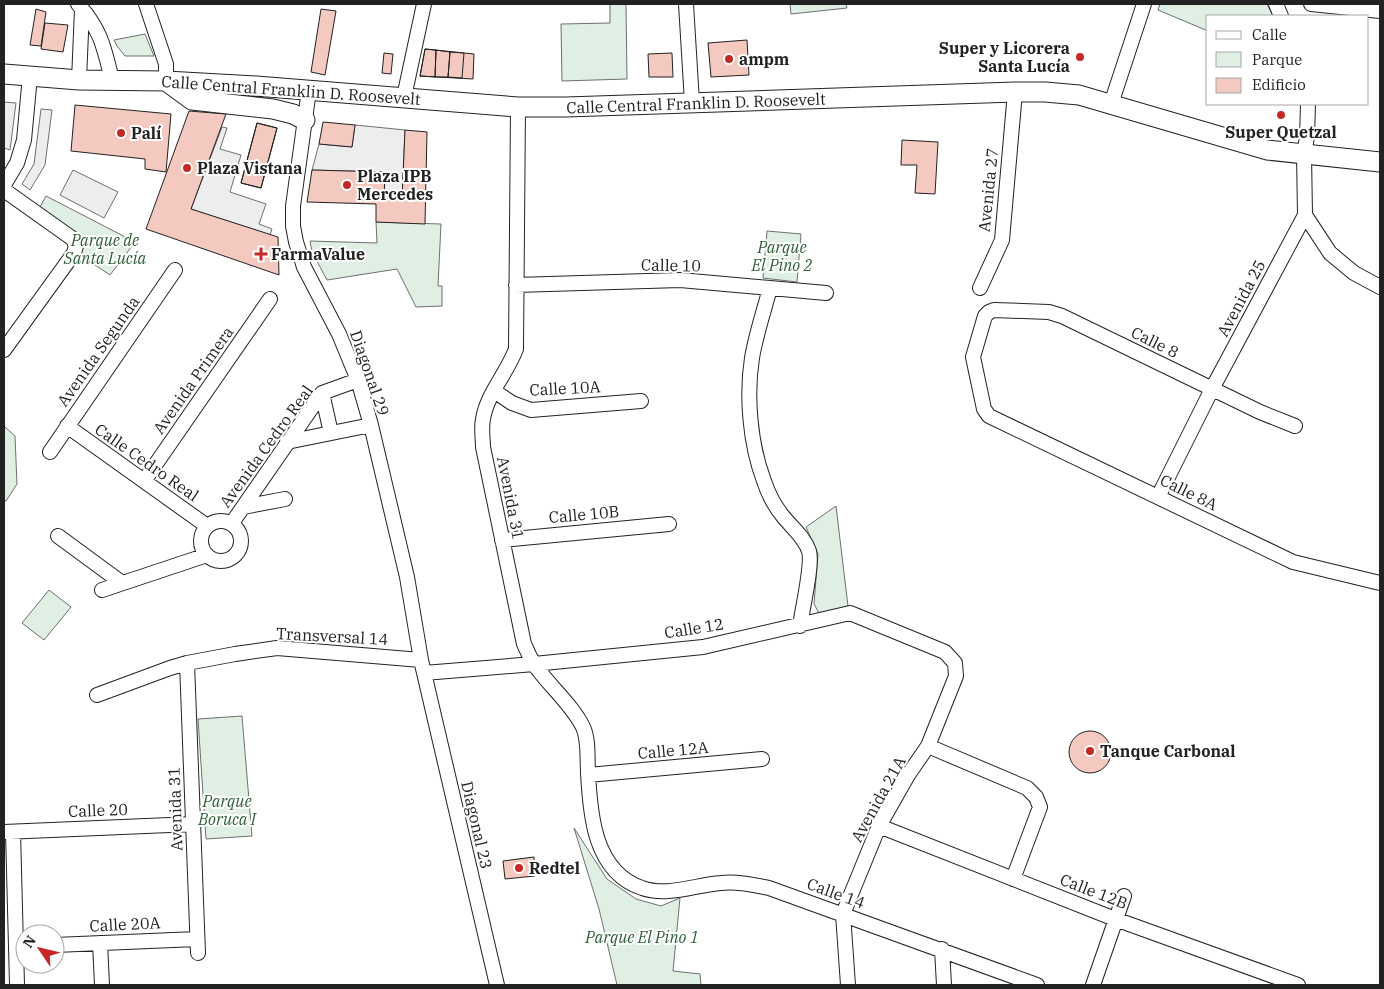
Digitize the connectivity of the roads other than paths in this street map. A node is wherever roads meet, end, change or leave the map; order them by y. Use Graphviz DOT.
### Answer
graph roads {
  1 [pos="146,4"];
  2 [pos="424,4"];
  3 [pos="686,4"];
  4 [pos="1144,4"];
  5 [pos="1311,4"];
  6 [pos="80,6"];
  7 [pos="1380,11"];
  8 [pos="4,74"];
  9 [pos="30,76"];
  10 [pos="79,80"];
  11 [pos="112,80"];
  12 [pos="166,81"];
  13 [pos="309,90"];
  14 [pos="1015,92"];
  15 [pos="404,97"];
  16 [pos="692,102"];
  17 [pos="1111,104"];
  18 [pos="1308,105"];
  19 [pos="518,107"];
  20 [pos="305,120"];
  21 [pos="1304,154"];
  22 [pos="1380,162"];
  23 [pos="4,185"];
  24 [pos="4,190"];
  25 [pos="1305,215"];
  26 [pos="175,270"];
  27 [pos="516,285"];
  28 [pos="1380,287"];
  29 [pos="770,288"];
  30 [pos="980,288"];
  31 [pos="826,293"];
  32 [pos="270,299"];
  33 [pos="4,350"];
  34 [pos="358,380"];
  35 [pos="1212,389"];
  36 [pos="494,391"];
  37 [pos="322,392"];
  38 [pos="641,401"];
  39 [pos="989,416"];
  40 [pos="371,425"];
  41 [pos="67,426"];
  42 [pos="1295,426"];
  43 [pos="331,433"];
  44 [pos="287,442"];
  45 [pos="50,452"];
  46 [pos="144,481"];
  47 [pos="1158,497"];
  48 [pos="285,498"];
  49 [pos="243,507"];
  50 [pos="232,523"];
  51 [pos="669,524"];
  52 [pos="207,526"];
  53 [pos="58,536"];
  54 [pos="502,540"];
  55 [pos="207,555"];
  56 [pos="122,583"];
  57 [pos="1380,583"];
  58 [pos="102,590"];
  59 [pos="800,626"];
  60 [pos="955,662"];
  61 [pos="187,663"];
  62 [pos="534,664"];
  63 [pos="423,666"];
  64 [pos="97,695"];
  65 [pos="928,746"];
  66 [pos="762,759"];
  67 [pos="588,775"];
  68 [pos="193,824"];
  69 [pos="879,826"];
  70 [pos="8,832"];
  71 [pos="618,874"];
  72 [pos="1013,879"];
  73 [pos="1124,896"];
  74 [pos="843,914"];
  75 [pos="1116,919"];
  76 [pos="197,938"];
  77 [pos="100,943"];
  78 [pos="65,945"];
  79 [pos="15,947"];
  80 [pos="942,949"];
  81 [pos="198,953"];
  82 [pos="102,985"];
  83 [pos="497,985"];
  84 [pos="848,985"];
  85 [pos="944,985"];
  86 [pos="1038,985"];
  87 [pos="1093,985"];
  88 [pos="1298,985"];
  1 -- 12 [label="street"];
  2 -- 15 [label="street"];
  3 -- 16 [label="street"];
  4 -- 17 [label="street"];
  5 -- 7 [label="street"];
  6 -- 10 [label="street"];
  6 -- 11 [label="street"];
  8 -- 9 [label="main road, Calle Central Franklin D. Roosevelt"];
  9 -- 10 [label="main road, Calle Central Franklin D. Roosevelt"];
  9 -- 23 [label="street"];
  10 -- 11 [label="main road, Calle Central Franklin D. Roosevelt"];
  11 -- 12 [label="main road, Calle Central Franklin D. Roosevelt"];
  12 -- 13 [label="main road, Calle Central Franklin D. Roosevelt"];
  12 -- 20 [label="main road"];
  13 -- 15 [label="main road, Calle Central Franklin D. Roosevelt"];
  13 -- 20 [label="street, Diagonal 29"];
  14 -- 16 [label="main road, Calle Central Franklin D. Roosevelt"];
  14 -- 17 [label="main road, Calle Central Franklin D. Roosevelt"];
  14 -- 30 [label="street, Avenida 27"];
  15 -- 19 [label="main road, Calle Central Franklin D. Roosevelt"];
  16 -- 19 [label="main road, Calle Central Franklin D. Roosevelt"];
  17 -- 21 [label="main road, Calle Central Franklin D. Roosevelt"];
  18 -- 21 [label="street, Avenida 25"];
  19 -- 27 [label="street, Avenida 31"];
  20 -- 34 [label="street, Diagonal 29"];
  21 -- 22 [label="main road, Calle Central Franklin D. Roosevelt"];
  21 -- 25 [label="street, Avenida 25"];
  24 -- 33 [label="street"];
  25 -- 28 [label="street"];
  25 -- 35 [label="street, Avenida 25"];
  26 -- 41 [label="street, Avenida Segunda"];
  27 -- 29 [label="street, Calle 10"];
  27 -- 36 [label="street, Avenida 31"];
  29 -- 31 [label="street, Calle 10"];
  29 -- 59 [label="street"];
  32 -- 46 [label="street, Avenida Primera"];
  34 -- 37 [label="street, Avenida Cedro Real"];
  34 -- 40 [label="street, Diagonal 29"];
  35 -- 39 [label="street, Calle 8"];
  35 -- 42 [label="street, Calle 8"];
  35 -- 47 [label="street, Avenida 25"];
  36 -- 38 [label="street, Calle 10A"];
  36 -- 54 [label="street, Avenida 31"];
  37 -- 43 [label="street"];
  37 -- 44 [label="street, Avenida Cedro Real"];
  39 -- 47 [label="street, Calle 8A"];
  40 -- 43 [label="street"];
  40 -- 63 [label="street, Diagonal 29"];
  41 -- 45 [label="street, Avenida Segunda"];
  41 -- 46 [label="street, Calle Cedro Real"];
  43 -- 44 [label="street"];
  44 -- 49 [label="street, Avenida Cedro Real"];
  46 -- 52 [label="street, Calle Cedro Real"];
  47 -- 57 [label="street, Calle 8A"];
  48 -- 49 [label="street"];
  49 -- 50 [label="street, Avenida Cedro Real"];
  50 -- 52 [label="street"];
  50 -- 55 [label="street"];
  51 -- 54 [label="street, Calle 10B"];
  52 -- 55 [label="street"];
  53 -- 56 [label="street"];
  54 -- 62 [label="street, Avenida 31"];
  55 -- 56 [label="street"];
  56 -- 58 [label="street"];
  59 -- 60 [label="street, Calle 12"];
  59 -- 62 [label="street, Calle 12"];
  60 -- 65 [label="street, Avenida 21A"];
  61 -- 63 [label="street, Transversal 14"];
  61 -- 64 [label="street, Transversal 14"];
  61 -- 68 [label="street, Avenida 31"];
  62 -- 63 [label="street, Calle 12"];
  62 -- 67 [label="street, Avenida 31"];
  63 -- 83 [label="street, Diagonal 23"];
  65 -- 69 [label="street, Avenida 21A"];
  65 -- 72 [label="street"];
  66 -- 67 [label="street, Calle 12A"];
  67 -- 71 [label="street, Avenida 31"];
  68 -- 70 [label="street, Calle 20"];
  68 -- 76 [label="street, Avenida 31"];
  69 -- 72 [label="street, Calle 12B"];
  69 -- 74 [label="street, Avenida 21A"];
  70 -- 79 [label="street"];
  71 -- 74 [label="street, Calle 14"];
  72 -- 75 [label="street, Calle 12B"];
  73 -- 75 [label="street"];
  74 -- 80 [label="street, Calle 14"];
  74 -- 84 [label="street, Avenida 21A"];
  75 -- 87 [label="street"];
  75 -- 88 [label="street, Calle 12B"];
  76 -- 77 [label="street, Calle 20A"];
  76 -- 81 [label="street, Avenida 31"];
  77 -- 78 [label="street, Calle 20A"];
  77 -- 82 [label="street"];
  80 -- 85 [label="street"];
  80 -- 86 [label="street, Calle 14"];
}
